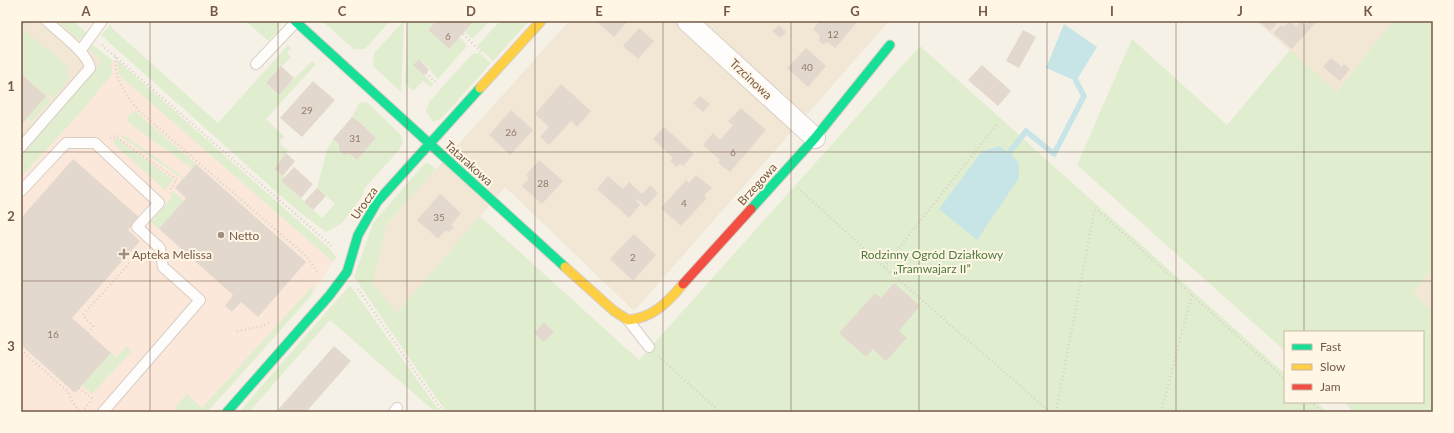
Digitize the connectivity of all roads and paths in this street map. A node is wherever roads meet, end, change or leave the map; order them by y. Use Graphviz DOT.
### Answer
graph roads {
  1 [pos="26,21"];
  2 [pos="47,21"];
  3 [pos="102,21"];
  4 [pos="295,21"];
  5 [pos="541,21"];
  6 [pos="688,21"];
  7 [pos="21,26"];
  8 [pos="462,34"];
  9 [pos="92,35"];
  10 [pos="890,45"];
  11 [pos="80,51"];
  12 [pos="116,56"];
  13 [pos="488,58"];
  14 [pos="256,64"];
  15 [pos="426,73"];
  16 [pos="438,84"];
  17 [pos="997,124"];
  18 [pos="815,138"];
  19 [pos="95,143"];
  20 [pos="430,144"];
  21 [pos="21,147"];
  22 [pos="796,186"];
  23 [pos="21,191"];
  24 [pos="159,203"];
  25 [pos="151,239"];
  26 [pos="337,251"];
  27 [pos="884,267"];
  28 [pos="322,278"];
  29 [pos="357,286"];
  30 [pos="1192,294"];
  31 [pos="628,320"];
  32 [pos="269,322"];
  33 [pos="237,331"];
  34 [pos="88,333"];
  35 [pos="649,347"];
  36 [pos="21,350"];
  37 [pos="1284,378"];
  38 [pos="79,388"];
  39 [pos="93,399"];
  40 [pos="1312,403"];
  41 [pos="81,412"];
  42 [pos="103,412"];
  43 [pos="227,412"];
  44 [pos="443,412"];
  45 [pos="720,412"];
  46 [pos="1050,412"];
  47 [pos="1056,412"];
  48 [pos="1161,412"];
  49 [pos="1322,412"];
  1 -- 7 [label="path"];
  2 -- 11 [label="lane"];
  3 -- 9 [label="lane"];
  4 -- 14 [label="lane"];
  4 -- 20 [label="street, Tatarakowa"];
  5 -- 20 [label="street, Urocza"];
  6 -- 18 [label="street, Trzcinowa"];
  8 -- 13 [label="path"];
  9 -- 11 [label="lane"];
  9 -- 12 [label="path"];
  10 -- 18 [label="street, Brzegowa"];
  11 -- 21 [label="lane"];
  12 -- 26 [label="path"];
  12 -- 28 [label="path"];
  15 -- 16 [label="path"];
  17 -- 27 [label="path"];
  18 -- 31 [label="street, Brzegowa"];
  19 -- 23 [label="lane"];
  19 -- 24 [label="lane"];
  19 -- 24 [label="path"];
  20 -- 31 [label="street, Tatarakowa"];
  20 -- 43 [label="street, Urocza"];
  22 -- 27 [label="path"];
  24 -- 25 [label="lane"];
  25 -- 34 [label="path"];
  25 -- 42 [label="lane"];
  27 -- 46 [label="path"];
  29 -- 44 [label="path"];
  30 -- 37 [label="path"];
  30 -- 47 [label="path"];
  30 -- 48 [label="path"];
  31 -- 35 [label="lane"];
  32 -- 33 [label="path"];
  35 -- 45 [label="path"];
  36 -- 41 [label="path"];
  38 -- 39 [label="path"];
  40 -- 49 [label="path"];
}
